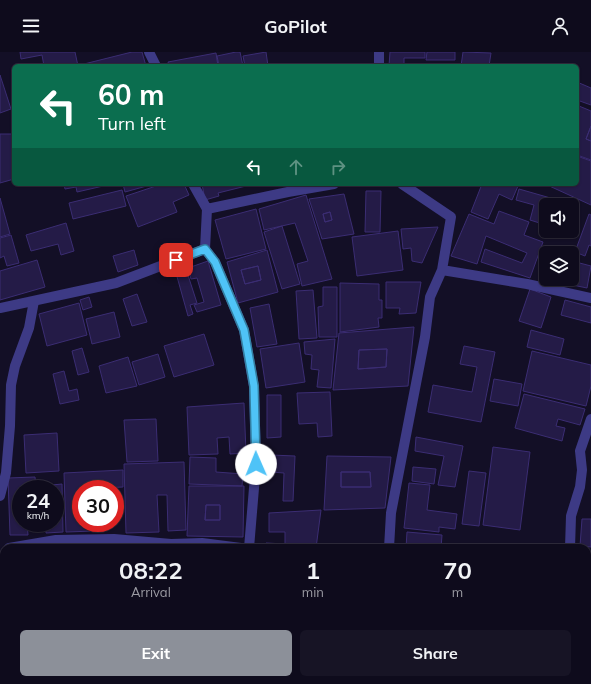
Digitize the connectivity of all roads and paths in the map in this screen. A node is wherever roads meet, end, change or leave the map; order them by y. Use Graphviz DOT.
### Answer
graph roads {
  1 [pos="150,52"];
  2 [pos="379,52"];
  3 [pos="155,64"];
  4 [pos="379,64"];
  5 [pos="194,186"];
  6 [pos="322,186"];
  7 [pos="405,186"];
  8 [pos="207,209"];
  9 [pos="205,249"];
  10 [pos="442,270"];
  11 [pos="591,298"];
  12 [pos="34,301"];
  13 [pos="0,308"];
  14 [pos="591,419"];
  15 [pos="0,496"];
  16 [pos="32,544"];
  17 [pos="171,544"];
  18 [pos="171,544"];
  19 [pos="210,544"];
  20 [pos="249,544"];
  21 [pos="389,544"];
  22 [pos="570,544"];
  1 -- 3 [label="street"];
  2 -- 4 [label="street"];
  5 -- 8 [label="street"];
  6 -- 8 [label="street"];
  7 -- 10 [label="street"];
  8 -- 9 [label="street"];
  9 -- 12 [label="street"];
  9 -- 20 [label="street"];
  10 -- 11 [label="street"];
  10 -- 21 [label="street"];
  12 -- 13 [label="street"];
  12 -- 15 [label="street"];
  14 -- 22 [label="street"];
  16 -- 17 [label="street"];
  18 -- 19 [label="street"];
}
